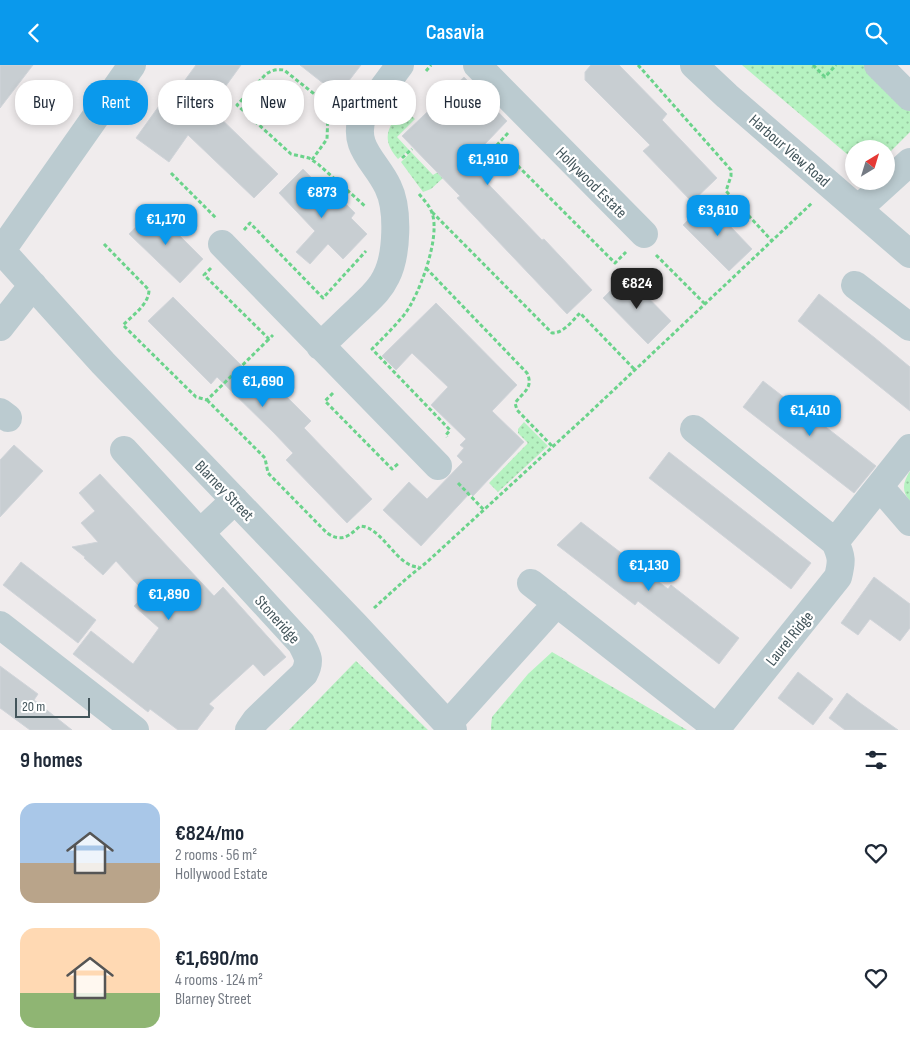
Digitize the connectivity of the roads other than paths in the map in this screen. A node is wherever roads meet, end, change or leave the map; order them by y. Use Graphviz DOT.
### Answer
graph roads {
  1 [pos="132,65"];
  2 [pos="477,65"];
  3 [pos="694,65"];
  4 [pos="886,68"];
  5 [pos="412,69"];
  6 [pos="910,97"];
  7 [pos="910,162"];
  8 [pos="858,209"];
  9 [pos="227,232"];
  10 [pos="648,243"];
  11 [pos="1,250"];
  12 [pos="910,254"];
  13 [pos="33,285"];
  14 [pos="855,285"];
  15 [pos="0,327"];
  16 [pos="910,327"];
  17 [pos="320,346"];
  18 [pos="694,429"];
  19 [pos="910,448"];
  20 [pos="124,450"];
  21 [pos="439,465"];
  22 [pos="880,487"];
  23 [pos="235,500"];
  24 [pos="910,522"];
  25 [pos="200,533"];
  26 [pos="835,542"];
  27 [pos="531,583"];
  28 [pos="557,603"];
  29 [pos="0,625"];
  30 [pos="450,727"];
  31 [pos="718,729"];
  32 [pos="135,730"];
  33 [pos="249,730"];
  1 -- 11 [label="street"];
  2 -- 10 [label="street, Hollywood Estate"];
  3 -- 8 [label="street, Harbour View Road"];
  4 -- 6 [label="street"];
  5 -- 17 [label="street"];
  7 -- 8 [label="street"];
  8 -- 12 [label="street, Harbour View Road"];
  9 -- 17 [label="street"];
  11 -- 13 [label="street, Blarney Street"];
  13 -- 15 [label="street"];
  13 -- 23 [label="street, Blarney Street"];
  14 -- 16 [label="street"];
  17 -- 21 [label="street"];
  18 -- 26 [label="street"];
  19 -- 22 [label="street"];
  20 -- 25 [label="street, Stoneridge"];
  22 -- 24 [label="street"];
  22 -- 26 [label="street"];
  23 -- 25 [label="street"];
  23 -- 30 [label="street, Blarney Street"];
  25 -- 33 [label="street, Stoneridge"];
  26 -- 31 [label="street, Laurel Ridge"];
  27 -- 28 [label="street, Laurel Ridge"];
  28 -- 30 [label="street"];
  28 -- 31 [label="street, Laurel Ridge"];
  29 -- 32 [label="street"];
}
